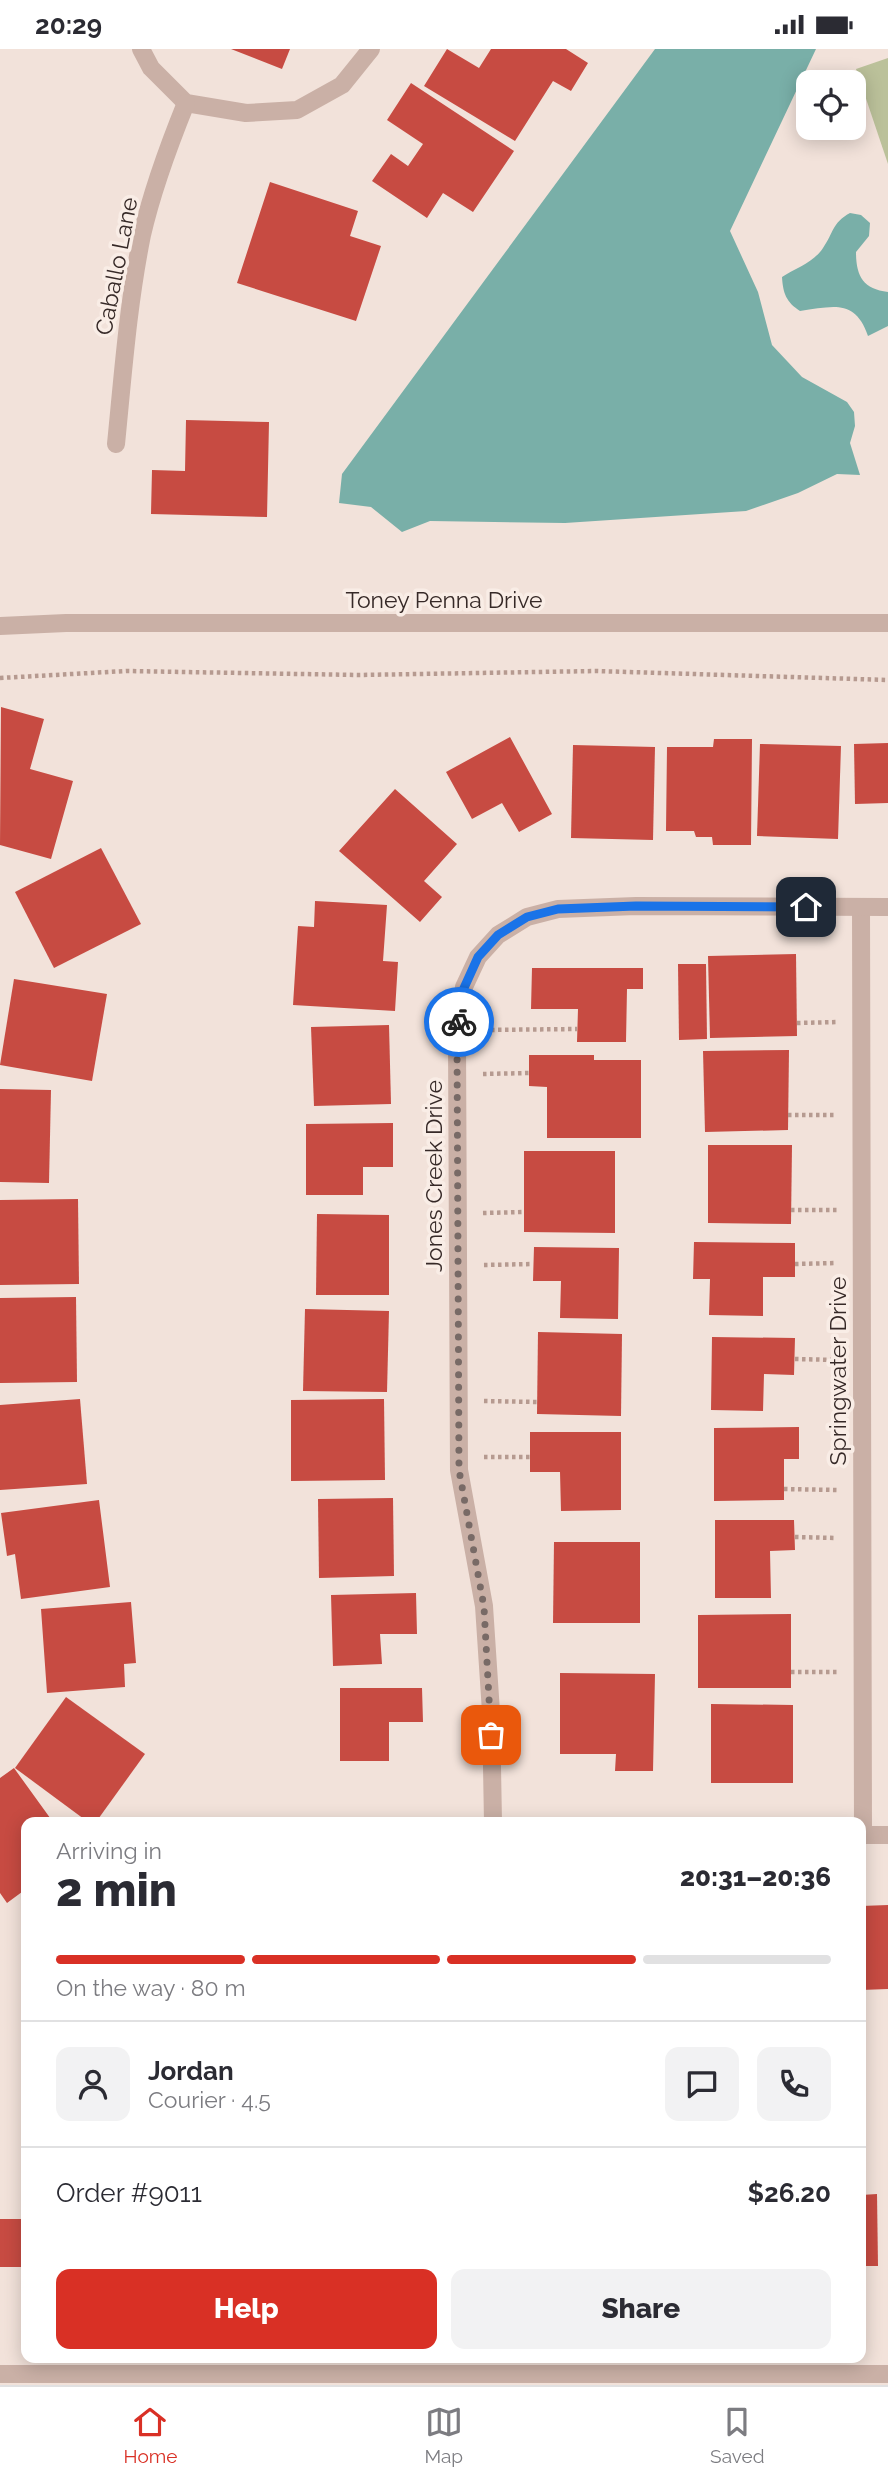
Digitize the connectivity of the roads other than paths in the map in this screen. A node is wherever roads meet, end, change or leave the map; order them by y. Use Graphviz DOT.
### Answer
graph roads {
  1 [pos="141,49"];
  2 [pos="371,49"];
  3 [pos="186,103"];
  4 [pos="116,444"];
  5 [pos="888,623"];
  6 [pos="0,626"];
  7 [pos="862,907"];
  8 [pos="888,907"];
  9 [pos="493,1817"];
  10 [pos="862,1817"];
  11 [pos="866,1835"];
  12 [pos="888,1835"];
  13 [pos="0,2374"];
  14 [pos="888,2374"];
  15 [pos="115,2379"];
  1 -- 3 [label="street"];
  2 -- 3 [label="street"];
  3 -- 4 [label="street, Caballo Lane"];
  5 -- 6 [label="street, Toney Penna Drive"];
  7 -- 8 [label="street, Jones Creek Drive"];
  7 -- 9 [label="street, Jones Creek Drive"];
  7 -- 10 [label="street, Springwater Drive"];
  11 -- 12 [label="street"];
  13 -- 15 [label="street"];
  14 -- 15 [label="street"];
}
